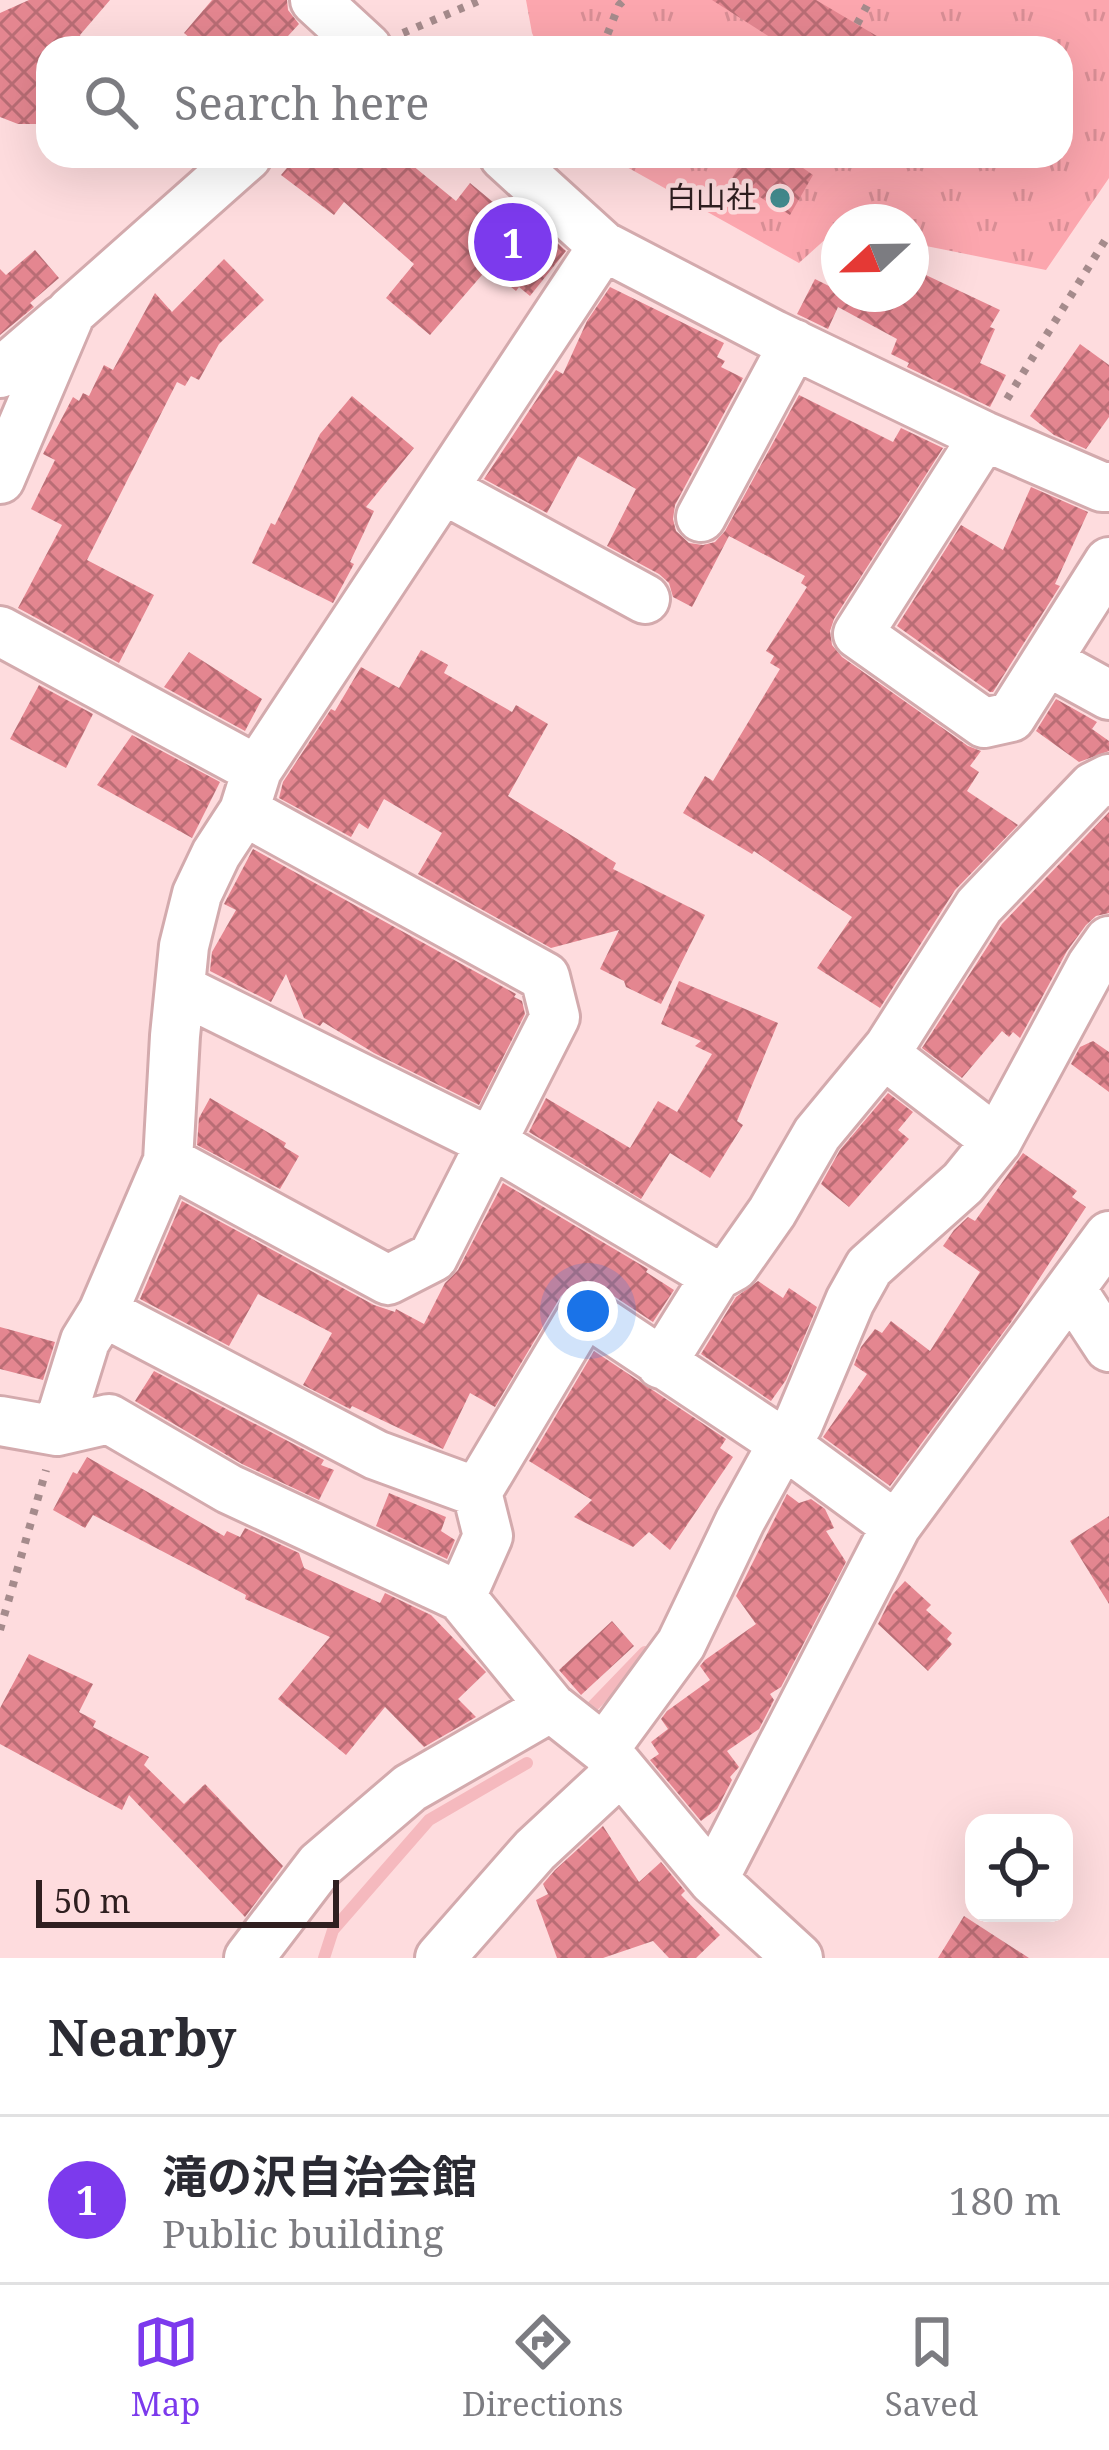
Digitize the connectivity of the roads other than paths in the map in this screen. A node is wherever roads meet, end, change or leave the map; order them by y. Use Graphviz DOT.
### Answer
graph roads {
  1 [pos="315,0"];
  2 [pos="366,36"];
  3 [pos="233,168"];
  4 [pos="517,168"];
  5 [pos="603,246"];
  6 [pos="71,312"];
  7 [pos="794,344"];
  8 [pos="0,373"];
  9 [pos="984,436"];
  10 [pos="0,479"];
  11 [pos="1109,487"];
  12 [pos="443,489"];
  13 [pos="701,518"];
  14 [pos="1109,562"];
  15 [pos="645,598"];
  16 [pos="0,632"];
  17 [pos="1047,661"];
  18 [pos="1109,695"];
  19 [pos="1109,778"];
  20 [pos="250,791"];
  21 [pos="1109,941"];
  22 [pos="182,990"];
  23 [pos="884,1054"];
  24 [pos="490,1142"];
  25 [pos="997,1142"];
  26 [pos="168,1162"];
  27 [pos="1109,1236"];
  28 [pos="716,1276"];
  29 [pos="1071,1289"];
  30 [pos="103,1312"];
  31 [pos="1109,1347"];
  32 [pos="661,1364"];
  33 [pos="0,1421"];
  34 [pos="57,1431"];
  35 [pos="783,1443"];
  36 [pos="477,1492"];
  37 [pos="896,1526"];
  38 [pos="461,1597"];
  39 [pos="551,1707"];
  40 [pos="612,1760"];
  41 [pos="713,1880"];
  42 [pos="249,1958"];
  43 [pos="440,1958"];
  44 [pos="798,1958"];
  1 -- 2 [label="street"];
  3 -- 6 [label="street"];
  4 -- 5 [label="street"];
  5 -- 7 [label="street"];
  5 -- 12 [label="street"];
  6 -- 8 [label="street"];
  6 -- 10 [label="street"];
  7 -- 9 [label="street"];
  7 -- 13 [label="street"];
  9 -- 11 [label="street"];
  9 -- 17 [label="street"];
  12 -- 15 [label="street"];
  12 -- 20 [label="street"];
  14 -- 17 [label="street"];
  16 -- 20 [label="street"];
  17 -- 18 [label="street"];
  19 -- 23 [label="street"];
  20 -- 22 [label="street"];
  20 -- 24 [label="street"];
  21 -- 25 [label="street"];
  22 -- 24 [label="street"];
  22 -- 26 [label="street"];
  23 -- 25 [label="street"];
  23 -- 28 [label="street"];
  24 -- 26 [label="street"];
  24 -- 28 [label="street"];
  25 -- 35 [label="street"];
  26 -- 30 [label="street"];
  27 -- 29 [label="street"];
  28 -- 32 [label="street"];
  29 -- 31 [label="street"];
  29 -- 37 [label="street"];
  30 -- 34 [label="street"];
  30 -- 36 [label="street"];
  32 -- 35 [label="street"];
  32 -- 36 [label="street"];
  33 -- 34 [label="street"];
  34 -- 38 [label="street"];
  35 -- 37 [label="street"];
  35 -- 40 [label="street"];
  36 -- 38 [label="street"];
  37 -- 41 [label="street"];
  38 -- 39 [label="street"];
  39 -- 40 [label="street"];
  39 -- 42 [label="street"];
  40 -- 41 [label="street"];
  40 -- 43 [label="street"];
  41 -- 44 [label="street"];
}
